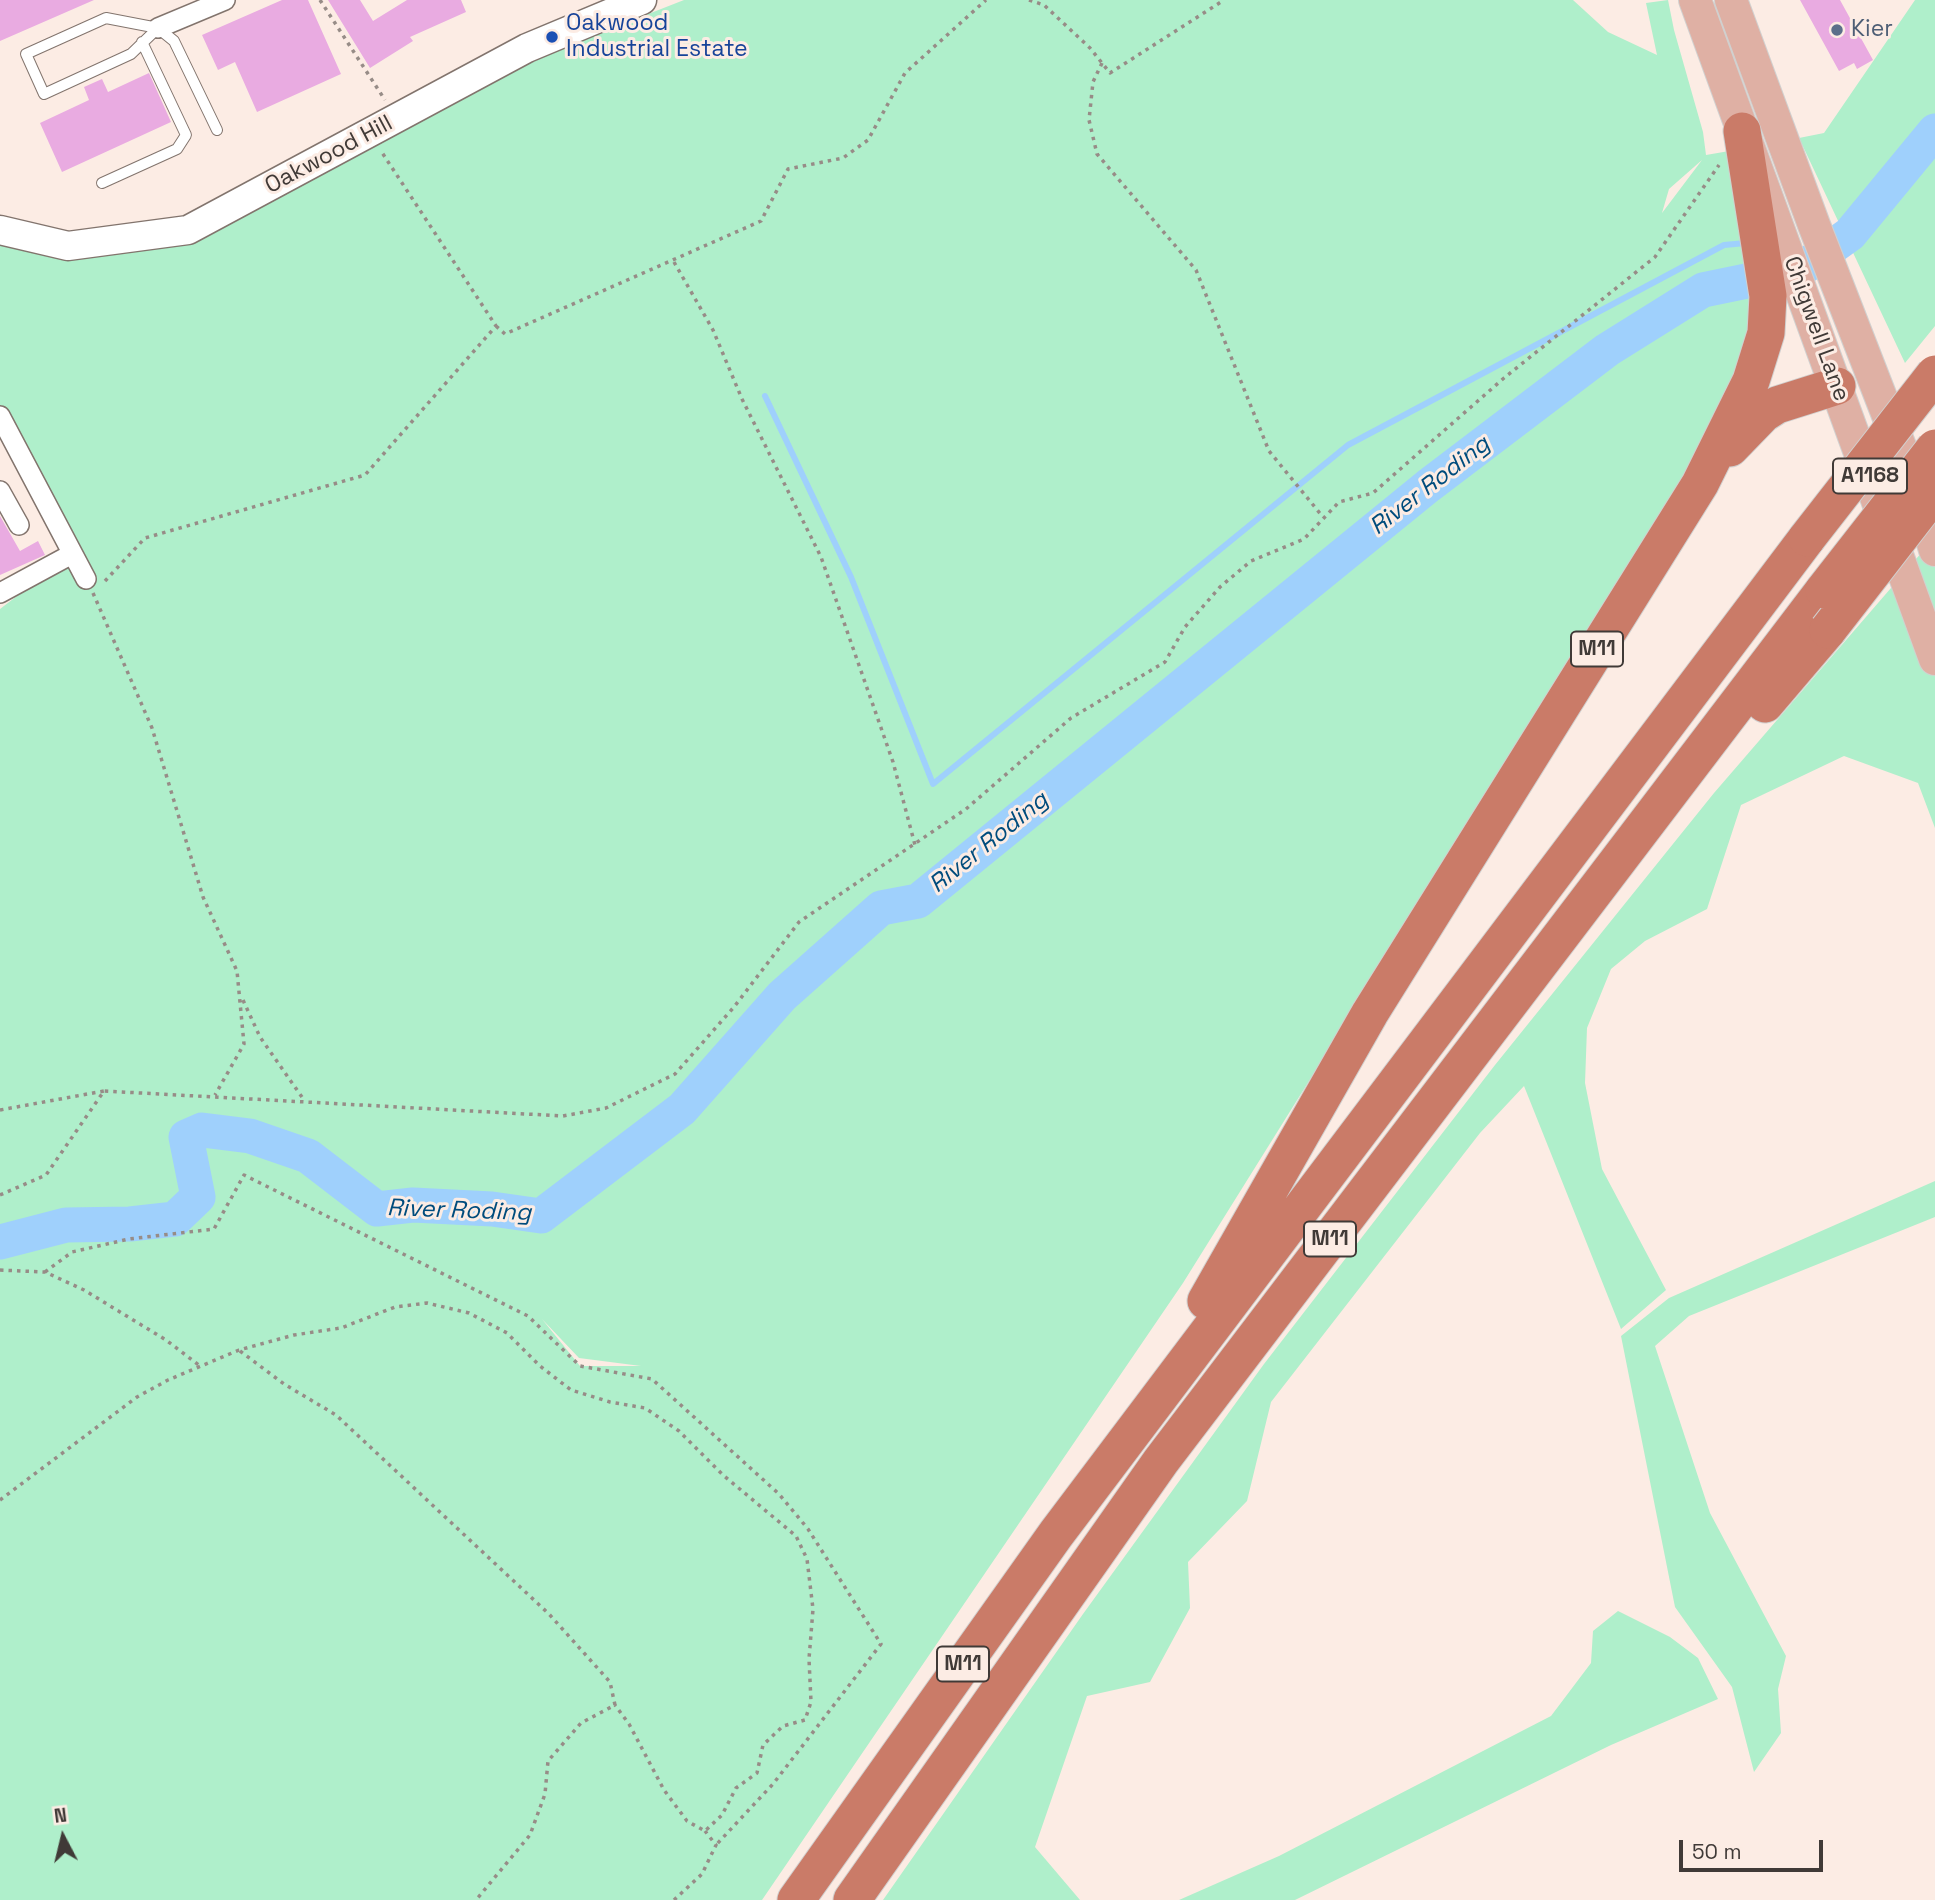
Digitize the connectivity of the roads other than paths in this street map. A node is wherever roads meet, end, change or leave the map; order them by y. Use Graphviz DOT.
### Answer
graph roads {
  1 [pos="225,0"];
  2 [pos="642,0"];
  3 [pos="1695,0"];
  4 [pos="1731,0"];
  5 [pos="158,28"];
  6 [pos="142,42"];
  7 [pos="217,130"];
  8 [pos="1742,131"];
  9 [pos="102,183"];
  10 [pos="0,230"];
  11 [pos="1785,295"];
  12 [pos="1935,374"];
  13 [pos="1837,386"];
  14 [pos="1879,391"];
  15 [pos="0,416"];
  16 [pos="1935,448"];
  17 [pos="1700,484"];
  18 [pos="1925,489"];
  19 [pos="0,491"];
  20 [pos="1935,516"];
  21 [pos="19,525"];
  22 [pos="1935,550"];
  23 [pos="72,554"];
  24 [pos="86,579"];
  25 [pos="0,593"];
  26 [pos="1935,656"];
  27 [pos="1618,859"];
  28 [pos="1134,1430"];
  29 [pos="796,1900"];
  30 [pos="852,1900"];
  1 -- 5 [label="street"];
  2 -- 10 [label="street, Oakwood Hill"];
  3 -- 8 [label="main road"];
  4 -- 14 [label="main road, Chigwell Lane / A1168"];
  5 -- 6 [label="lane"];
  5 -- 6 [label="lane"];
  5 -- 7 [label="lane"];
  6 -- 9 [label="lane"];
  8 -- 11 [label="highway, M11"];
  11 -- 13 [label="main road, Chigwell Lane / A1168"];
  11 -- 17 [label="highway, M11"];
  12 -- 28 [label="highway, M11, bridge"];
  13 -- 14 [label="main road"];
  13 -- 17 [label="highway, M11"];
  13 -- 26 [label="main road, Chigwell Lane / A1168"];
  14 -- 18 [label="main road, Chigwell Lane / A1168"];
  15 -- 23 [label="street"];
  16 -- 27 [label="highway, M11, bridge"];
  17 -- 28 [label="highway, M11"];
  18 -- 20 [label="highway"];
  18 -- 22 [label="main road, Chigwell Lane / A1168"];
  18 -- 27 [label="highway, M11, bridge"];
  19 -- 21 [label="street"];
  23 -- 24 [label="street"];
  23 -- 25 [label="street"];
  27 -- 30 [label="highway, M11"];
  28 -- 29 [label="highway, M11"];
}
